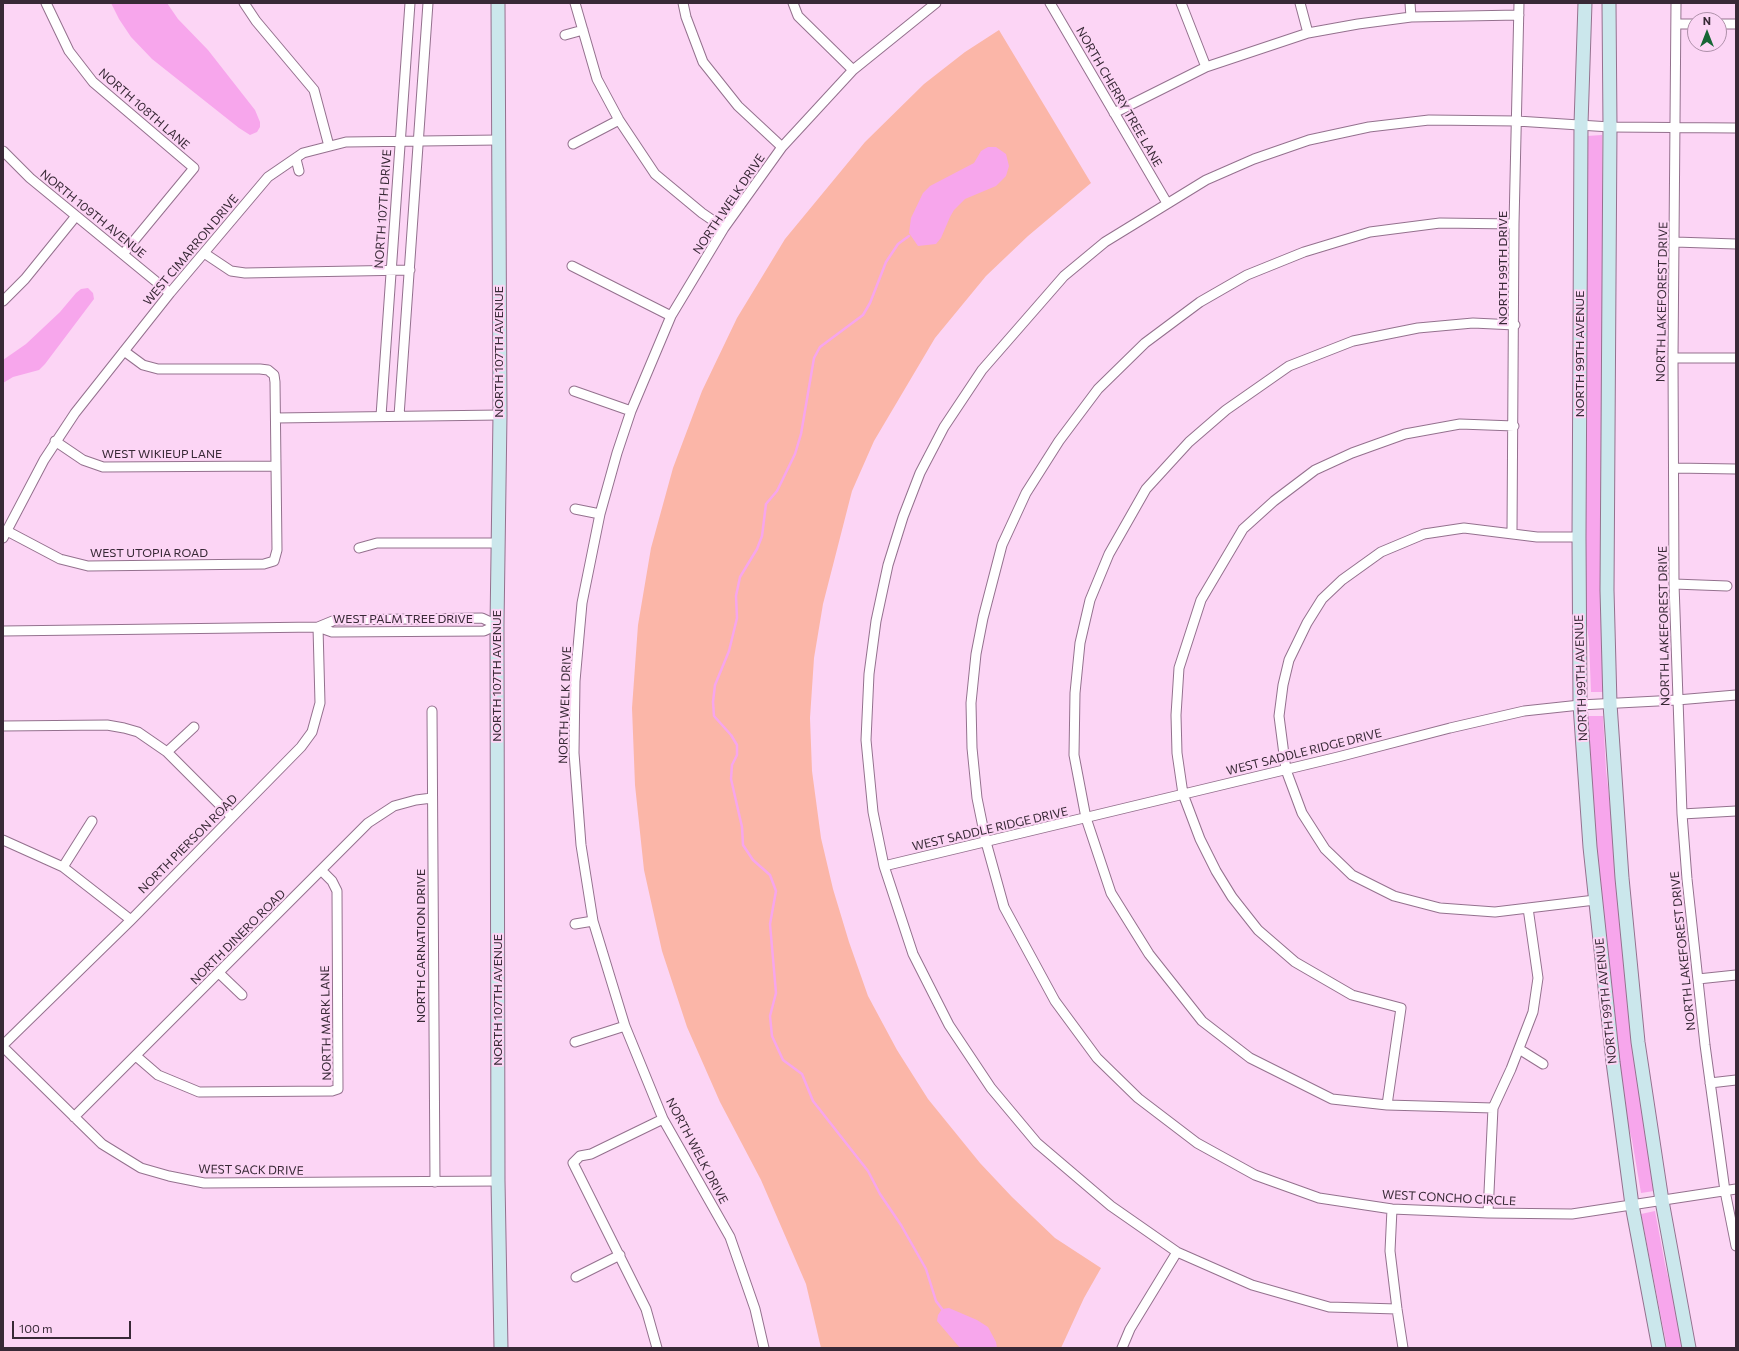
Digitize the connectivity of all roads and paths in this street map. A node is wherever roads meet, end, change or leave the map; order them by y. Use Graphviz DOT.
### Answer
graph roads {
  1 [pos="46,3"];
  2 [pos="244,3"];
  3 [pos="410,3"];
  4 [pos="428,3"];
  5 [pos="498,3"];
  6 [pos="575,3"];
  7 [pos="683,3"];
  8 [pos="793,3"];
  9 [pos="1050,3"];
  10 [pos="1181,3"];
  11 [pos="1300,3"];
  12 [pos="1410,3"];
  13 [pos="1519,3"];
  14 [pos="1584,3"];
  15 [pos="1609,3"];
  16 [pos="1676,3"];
  17 [pos="931,4"];
  18 [pos="1519,15"];
  19 [pos="1411,17"];
  20 [pos="1676,24"];
  21 [pos="1687,24"];
  22 [pos="583,30"];
  23 [pos="1308,33"];
  24 [pos="565,35"];
  25 [pos="1206,67"];
  26 [pos="853,70"];
  27 [pos="1114,112"];
  28 [pos="619,120"];
  29 [pos="1517,121"];
  30 [pos="1582,124"];
  31 [pos="1610,127"];
  32 [pos="1675,127"];
  33 [pos="1736,128"];
  34 [pos="498,140"];
  35 [pos="401,141"];
  36 [pos="418,141"];
  37 [pos="573,144"];
  38 [pos="329,146"];
  39 [pos="782,147"];
  40 [pos="3,151"];
  41 [pos="296,159"];
  42 [pos="299,171"];
  43 [pos="1167,203"];
  44 [pos="76,216"];
  45 [pos="1514,224"];
  46 [pos="724,228"];
  47 [pos="1675,242"];
  48 [pos="1736,244"];
  49 [pos="204,253"];
  50 [pos="123,254"];
  51 [pos="572,266"];
  52 [pos="410,270"];
  53 [pos="391,271"];
  54 [pos="170,293"];
  55 [pos="3,301"];
  56 [pos="672,316"];
  57 [pos="1515,325"];
  58 [pos="124,351"];
  59 [pos="1673,358"];
  60 [pos="1736,358"];
  61 [pos="574,391"];
  62 [pos="631,411"];
  63 [pos="500,414"];
  64 [pos="381,416"];
  65 [pos="399,416"];
  66 [pos="276,418"];
  67 [pos="1514,426"];
  68 [pos="55,441"];
  69 [pos="276,466"];
  70 [pos="1674,468"];
  71 [pos="1736,469"];
  72 [pos="575,509"];
  73 [pos="600,514"];
  74 [pos="1512,532"];
  75 [pos="5,535"];
  76 [pos="1579,537"];
  77 [pos="498,543"];
  78 [pos="359,548"];
  79 [pos="1674,584"];
  80 [pos="1727,586"];
  81 [pos="497,624"];
  82 [pos="318,627"];
  83 [pos="3,630"];
  84 [pos="1736,695"];
  85 [pos="1678,700"];
  86 [pos="1610,704"];
  87 [pos="1580,705"];
  88 [pos="432,711"];
  89 [pos="3,726"];
  90 [pos="194,727"];
  91 [pos="167,752"];
  92 [pos="1286,770"];
  93 [pos="1183,794"];
  94 [pos="432,798"];
  95 [pos="1736,811"];
  96 [pos="1682,814"];
  97 [pos="232,817"];
  98 [pos="1086,818"];
  99 [pos="92,820"];
  100 [pos="3,840"];
  101 [pos="986,842"];
  102 [pos="884,866"];
  103 [pos="63,867"];
  104 [pos="321,870"];
  105 [pos="1595,900"];
  106 [pos="1528,908"];
  107 [pos="131,920"];
  108 [pos="593,921"];
  109 [pos="575,924"];
  110 [pos="219,973"];
  111 [pos="1736,975"];
  112 [pos="1698,979"];
  113 [pos="242,995"];
  114 [pos="625,1026"];
  115 [pos="575,1042"];
  116 [pos="3,1046"];
  117 [pos="1519,1049"];
  118 [pos="136,1056"];
  119 [pos="1542,1064"];
  120 [pos="1736,1080"];
  121 [pos="1710,1083"];
  122 [pos="1387,1105"];
  123 [pos="1493,1108"];
  124 [pos="74,1117"];
  125 [pos="663,1119"];
  126 [pos="498,1181"];
  127 [pos="435,1182"];
  128 [pos="1736,1189"];
  129 [pos="1725,1191"];
  130 [pos="1662,1201"];
  131 [pos="1632,1205"];
  132 [pos="1392,1209"];
  133 [pos="1488,1213"];
  134 [pos="1736,1246"];
  135 [pos="1177,1252"];
  136 [pos="620,1255"];
  137 [pos="576,1277"];
  138 [pos="1396,1309"];
  139 [pos="501,1348"];
  140 [pos="657,1348"];
  141 [pos="764,1348"];
  142 [pos="1122,1348"];
  143 [pos="1403,1348"];
  144 [pos="1659,1348"];
  145 [pos="1688,1348"];
  1 -- 50 [label="street, NORTH 108TH LANE"];
  2 -- 38 [label="street"];
  3 -- 35 [label="street, NORTH 107TH DRIVE"];
  4 -- 36 [label="street"];
  5 -- 34 [label="main road, NORTH 107TH AVENUE"];
  6 -- 22 [label="street"];
  7 -- 39 [label="street"];
  8 -- 26 [label="street"];
  9 -- 27 [label="street, NORTH CHERRY TREE LANE"];
  10 -- 25 [label="street"];
  11 -- 23 [label="street"];
  12 -- 19 [label="street"];
  13 -- 18 [label="street, NORTH 99TH DRIVE"];
  14 -- 30 [label="main road, NORTH 99TH AVENUE"];
  15 -- 31 [label="main road"];
  16 -- 20 [label="street, NORTH LAKEFOREST DRIVE"];
  17 -- 26 [label="street, NORTH WELK DRIVE"];
  18 -- 19 [label="street"];
  18 -- 29 [label="street, NORTH 99TH DRIVE"];
  19 -- 23 [label="street"];
  20 -- 21 [label="street"];
  20 -- 32 [label="street, NORTH LAKEFOREST DRIVE"];
  22 -- 24 [label="street"];
  22 -- 28 [label="street"];
  23 -- 25 [label="street"];
  25 -- 27 [label="street"];
  26 -- 39 [label="street, NORTH WELK DRIVE"];
  27 -- 43 [label="street, NORTH CHERRY TREE LANE"];
  28 -- 37 [label="street"];
  28 -- 46 [label="street"];
  29 -- 30 [label="street"];
  29 -- 43 [label="street"];
  29 -- 45 [label="street, NORTH 99TH DRIVE"];
  30 -- 31 [label="street"];
  30 -- 76 [label="main road, NORTH 99TH AVENUE"];
  31 -- 32 [label="street"];
  31 -- 86 [label="main road"];
  32 -- 33 [label="street"];
  32 -- 47 [label="street, NORTH LAKEFOREST DRIVE"];
  34 -- 36 [label="street, WEST CIMARRON DRIVE"];
  34 -- 63 [label="main road, NORTH 107TH AVENUE"];
  35 -- 36 [label="street, WEST CIMARRON DRIVE"];
  35 -- 38 [label="street, WEST CIMARRON DRIVE"];
  35 -- 53 [label="street, NORTH 107TH DRIVE"];
  36 -- 52 [label="street"];
  38 -- 41 [label="street, WEST CIMARRON DRIVE"];
  39 -- 46 [label="street, NORTH WELK DRIVE"];
  40 -- 44 [label="street, NORTH 109TH AVENUE"];
  41 -- 42 [label="street"];
  41 -- 49 [label="street, WEST CIMARRON DRIVE"];
  43 -- 102 [label="street"];
  44 -- 50 [label="street, NORTH 109TH AVENUE"];
  44 -- 55 [label="street"];
  45 -- 57 [label="street, NORTH 99TH DRIVE"];
  45 -- 101 [label="street, WEST CONCHO CIRCLE"];
  46 -- 56 [label="street, NORTH WELK DRIVE"];
  47 -- 48 [label="street"];
  47 -- 59 [label="street, NORTH LAKEFOREST DRIVE"];
  49 -- 53 [label="street"];
  49 -- 54 [label="street, WEST CIMARRON DRIVE"];
  50 -- 54 [label="street, NORTH 109TH AVENUE"];
  51 -- 56 [label="street"];
  52 -- 53 [label="street"];
  52 -- 65 [label="street"];
  53 -- 64 [label="street, NORTH 107TH DRIVE"];
  54 -- 58 [label="street, WEST CIMARRON DRIVE"];
  56 -- 62 [label="street, NORTH WELK DRIVE"];
  57 -- 67 [label="street, NORTH 99TH DRIVE"];
  57 -- 98 [label="street"];
  58 -- 66 [label="street"];
  58 -- 68 [label="street, WEST CIMARRON DRIVE"];
  59 -- 60 [label="street"];
  59 -- 70 [label="street, NORTH LAKEFOREST DRIVE"];
  61 -- 62 [label="street"];
  62 -- 73 [label="street, NORTH WELK DRIVE"];
  63 -- 65 [label="street"];
  63 -- 77 [label="main road, NORTH 107TH AVENUE"];
  64 -- 65 [label="street"];
  64 -- 66 [label="street"];
  66 -- 69 [label="street"];
  67 -- 74 [label="street, NORTH 99TH DRIVE"];
  67 -- 93 [label="street"];
  68 -- 69 [label="street, WEST WIKIEUP LANE"];
  68 -- 75 [label="street, WEST CIMARRON DRIVE"];
  69 -- 75 [label="street, WEST UTOPIA ROAD"];
  70 -- 71 [label="street"];
  70 -- 79 [label="street, NORTH LAKEFOREST DRIVE"];
  72 -- 73 [label="street"];
  73 -- 108 [label="street, NORTH WELK DRIVE"];
  74 -- 76 [label="street"];
  74 -- 92 [label="street"];
  76 -- 87 [label="main road, NORTH 99TH AVENUE"];
  77 -- 78 [label="street"];
  77 -- 81 [label="main road, NORTH 107TH AVENUE"];
  79 -- 80 [label="street"];
  79 -- 85 [label="street, NORTH LAKEFOREST DRIVE"];
  81 -- 82 [label="street, WEST PALM TREE DRIVE"];
  81 -- 82 [label="street, WEST PALM TREE DRIVE"];
  81 -- 126 [label="main road, NORTH 107TH AVENUE"];
  82 -- 83 [label="street, WEST PALM TREE DRIVE"];
  82 -- 97 [label="street, NORTH PIERSON ROAD"];
  84 -- 85 [label="street, WEST SADDLE RIDGE DRIVE"];
  85 -- 86 [label="street, WEST SADDLE RIDGE DRIVE"];
  85 -- 96 [label="street, NORTH LAKEFOREST DRIVE"];
  86 -- 87 [label="street, WEST SADDLE RIDGE DRIVE"];
  86 -- 130 [label="main road"];
  87 -- 92 [label="street, WEST SADDLE RIDGE DRIVE"];
  87 -- 105 [label="main road, NORTH 99TH AVENUE"];
  88 -- 94 [label="street, NORTH CARNATION DRIVE"];
  89 -- 91 [label="street"];
  90 -- 91 [label="street"];
  91 -- 97 [label="street"];
  92 -- 93 [label="street, WEST SADDLE RIDGE DRIVE"];
  92 -- 106 [label="street"];
  93 -- 98 [label="street, WEST SADDLE RIDGE DRIVE"];
  93 -- 122 [label="street"];
  94 -- 104 [label="street, NORTH DINERO ROAD"];
  94 -- 127 [label="street, NORTH CARNATION DRIVE"];
  95 -- 96 [label="street"];
  96 -- 112 [label="street, NORTH LAKEFOREST DRIVE"];
  97 -- 107 [label="street, NORTH PIERSON ROAD"];
  98 -- 101 [label="street, WEST SADDLE RIDGE DRIVE"];
  98 -- 122 [label="street"];
  99 -- 103 [label="street"];
  100 -- 103 [label="street"];
  101 -- 102 [label="street, WEST SADDLE RIDGE DRIVE"];
  101 -- 132 [label="street, WEST CONCHO CIRCLE"];
  102 -- 135 [label="street"];
  103 -- 107 [label="street"];
  104 -- 110 [label="street, NORTH DINERO ROAD"];
  104 -- 118 [label="street, NORTH MARK LANE"];
  105 -- 106 [label="street"];
  105 -- 131 [label="main road, NORTH 99TH AVENUE"];
  106 -- 117 [label="street"];
  107 -- 116 [label="street, NORTH PIERSON ROAD"];
  108 -- 109 [label="street"];
  108 -- 114 [label="street, NORTH WELK DRIVE"];
  110 -- 113 [label="street"];
  110 -- 118 [label="street, NORTH DINERO ROAD"];
  111 -- 112 [label="street"];
  112 -- 121 [label="street, NORTH LAKEFOREST DRIVE"];
  114 -- 115 [label="street"];
  114 -- 125 [label="street, NORTH WELK DRIVE"];
  116 -- 124 [label="street, WEST SACK DRIVE"];
  117 -- 119 [label="street"];
  117 -- 123 [label="street"];
  118 -- 124 [label="street, NORTH DINERO ROAD"];
  120 -- 121 [label="street"];
  121 -- 129 [label="street, NORTH LAKEFOREST DRIVE"];
  122 -- 123 [label="street"];
  123 -- 133 [label="street"];
  124 -- 127 [label="street, WEST SACK DRIVE"];
  125 -- 136 [label="street"];
  125 -- 141 [label="street, NORTH WELK DRIVE"];
  126 -- 127 [label="street, WEST SACK DRIVE"];
  126 -- 139 [label="main road, NORTH 107TH AVENUE"];
  128 -- 129 [label="street, WEST CONCHO CIRCLE"];
  129 -- 130 [label="street, WEST CONCHO CIRCLE"];
  129 -- 134 [label="street, NORTH LAKEFOREST DRIVE"];
  130 -- 131 [label="street, WEST CONCHO CIRCLE"];
  130 -- 145 [label="main road"];
  131 -- 133 [label="street, WEST CONCHO CIRCLE"];
  131 -- 144 [label="main road, NORTH 99TH AVENUE"];
  132 -- 133 [label="street, WEST CONCHO CIRCLE"];
  132 -- 138 [label="street"];
  135 -- 138 [label="street"];
  135 -- 142 [label="street"];
  136 -- 137 [label="street"];
  136 -- 140 [label="street"];
  138 -- 143 [label="street"];
}
